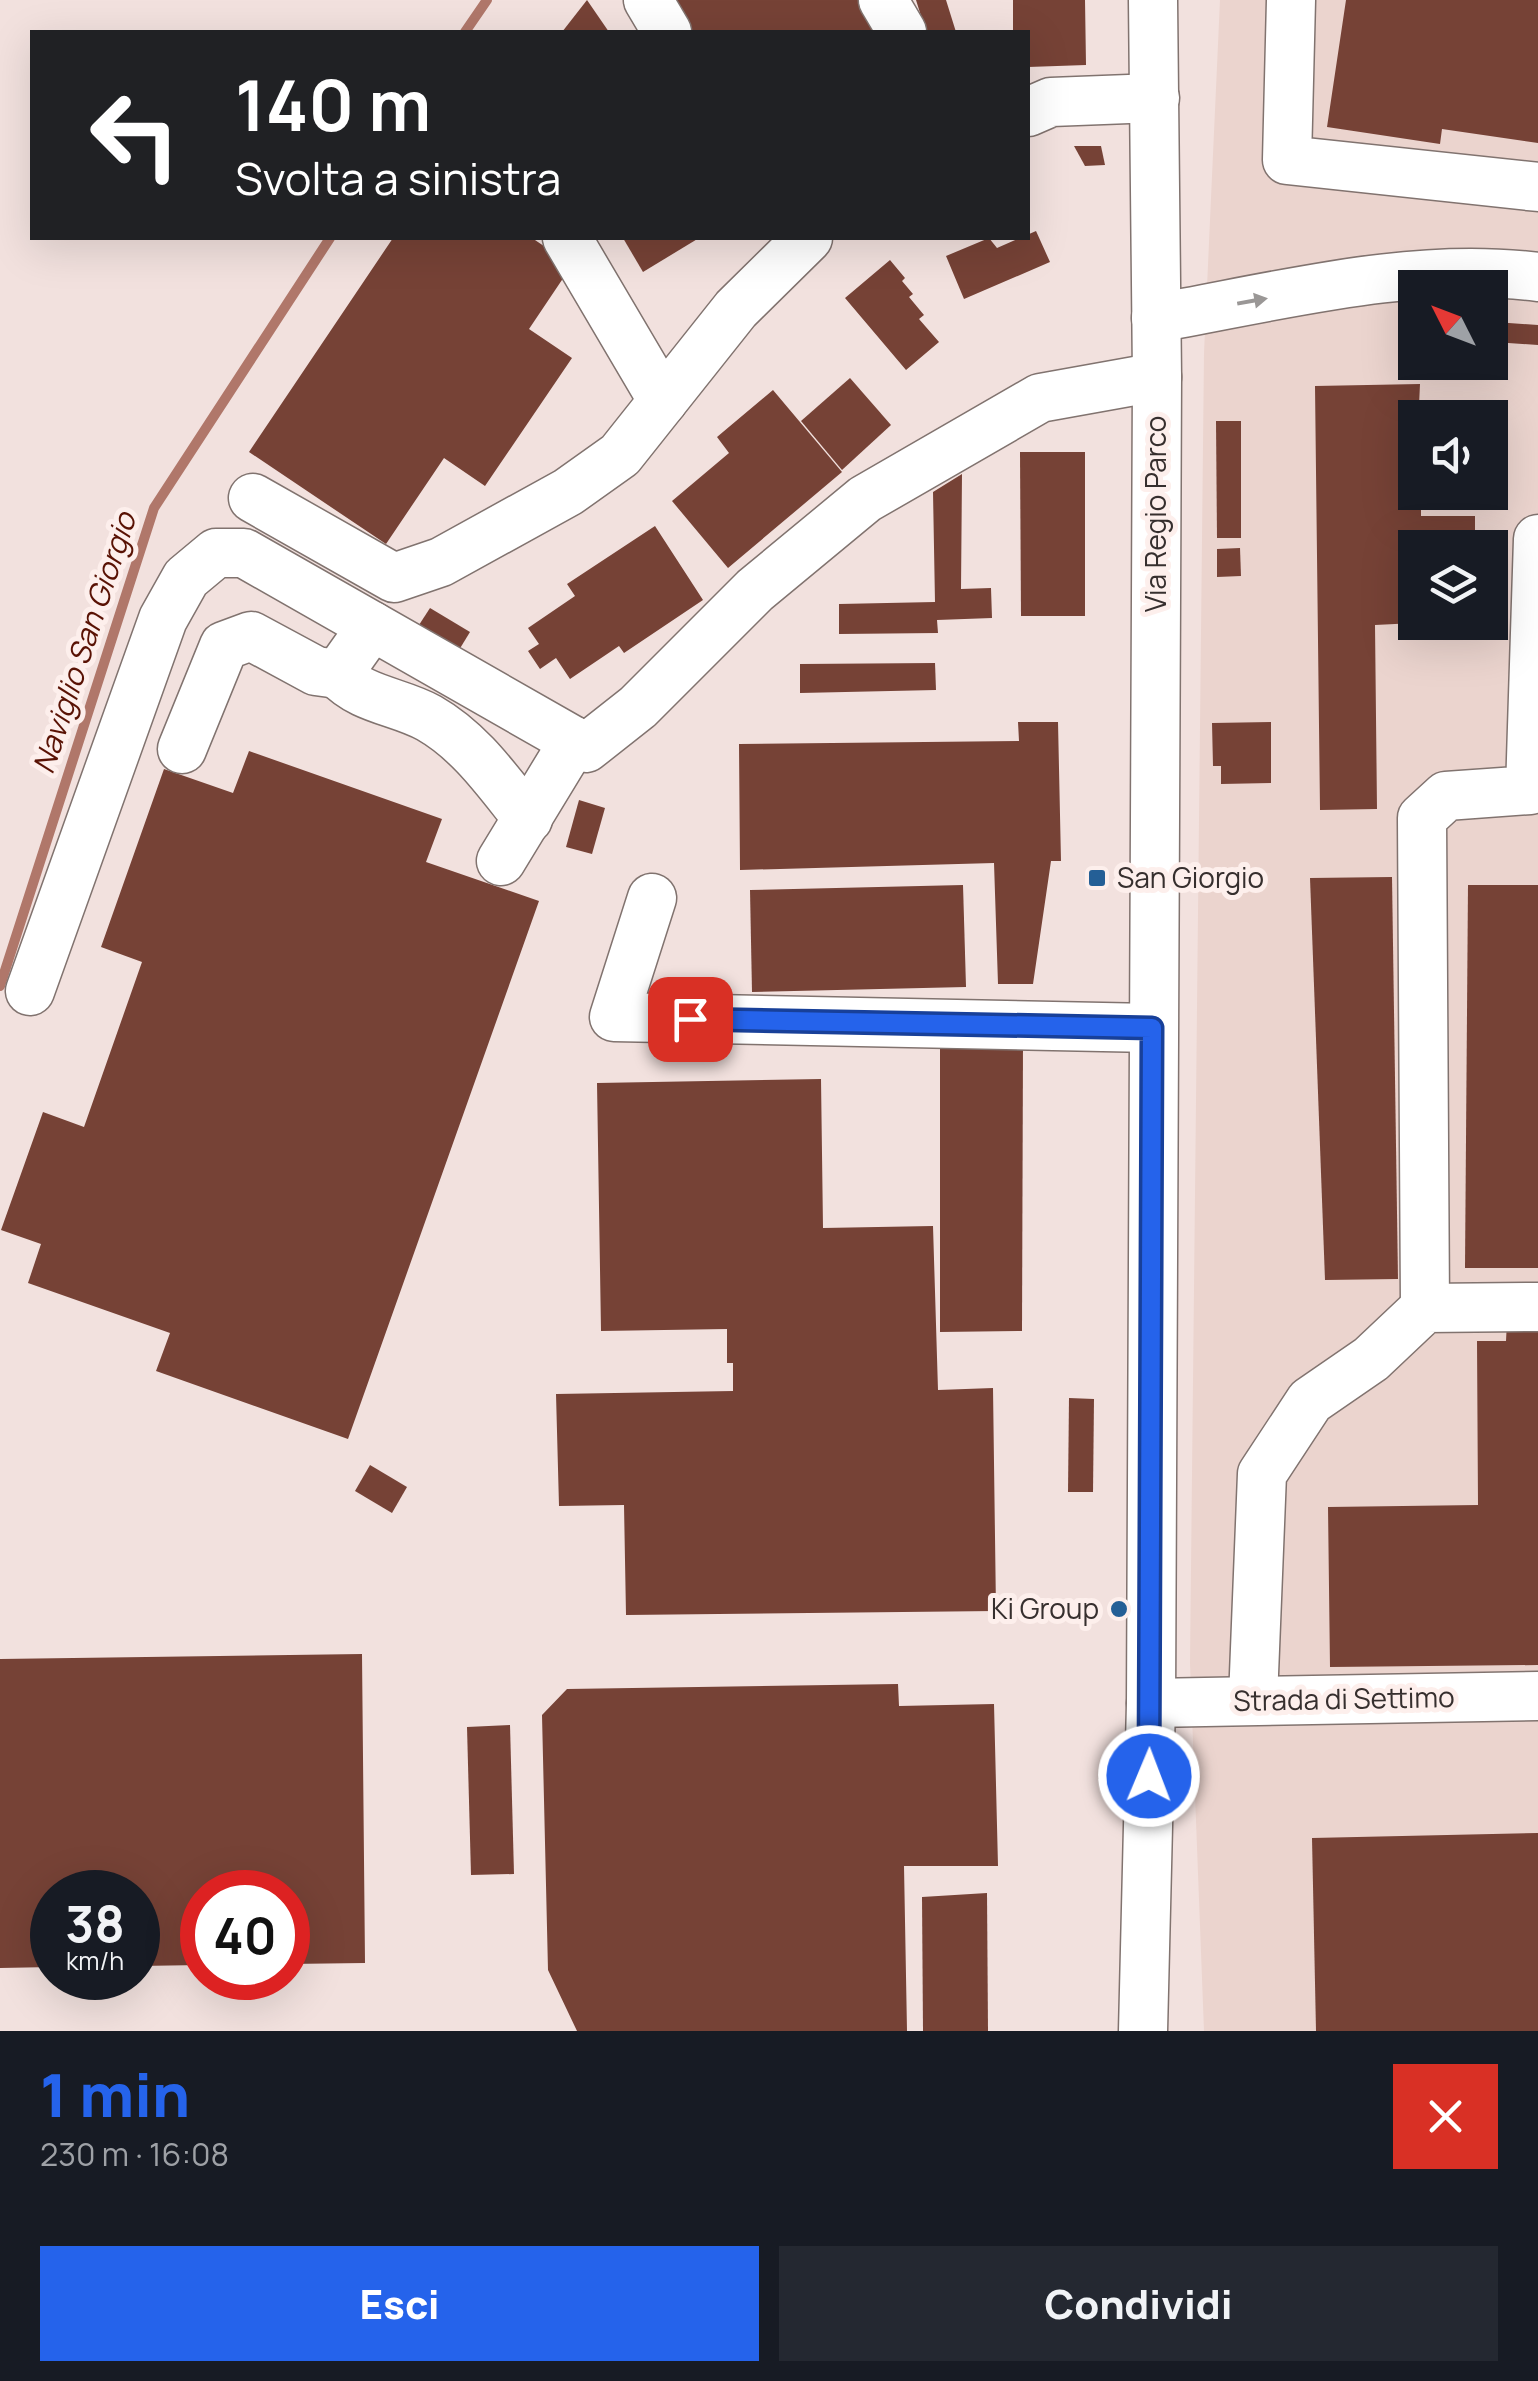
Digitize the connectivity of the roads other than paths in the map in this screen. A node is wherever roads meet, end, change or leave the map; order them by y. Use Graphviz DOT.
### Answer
graph roads {
  1 [pos="648,0"];
  2 [pos="884,0"];
  3 [pos="1153,0"];
  4 [pos="1291,0"];
  5 [pos="666,30"];
  6 [pos="901,30"];
  7 [pos="1154,98"];
  8 [pos="1030,111"];
  9 [pos="1538,187"];
  10 [pos="568,240"];
  11 [pos="798,241"];
  12 [pos="1538,277"];
  13 [pos="1156,318"];
  14 [pos="1156,377"];
  15 [pos="663,401"];
  16 [pos="254,498"];
  17 [pos="1538,539"];
  18 [pos="372,626"];
  19 [pos="338,674"];
  20 [pos="574,741"];
  21 [pos="182,749"];
  22 [pos="528,818"];
  23 [pos="501,861"];
  24 [pos="652,898"];
  25 [pos="30,990"];
  26 [pos="1152,1028"];
  27 [pos="1538,1307"];
  28 [pos="1425,1308"];
  29 [pos="1538,1696"];
  30 [pos="1254,1700"];
  31 [pos="1151,1703"];
  32 [pos="1143,2031"];
  1 -- 5 [label="street"];
  2 -- 6 [label="street"];
  3 -- 7 [label="street, Via Regio Parco"];
  4 -- 9 [label="street"];
  7 -- 8 [label="street"];
  7 -- 13 [label="street, Via Regio Parco"];
  10 -- 15 [label="street"];
  11 -- 15 [label="street"];
  13 -- 12 [label="street, one-way"];
  13 -- 14 [label="street, Via Regio Parco"];
  14 -- 20 [label="street"];
  14 -- 26 [label="street, Via Regio Parco"];
  15 -- 16 [label="street"];
  17 -- 28 [label="street"];
  18 -- 19 [label="street"];
  18 -- 20 [label="street"];
  18 -- 25 [label="street"];
  19 -- 21 [label="street"];
  19 -- 22 [label="street"];
  20 -- 22 [label="street"];
  22 -- 23 [label="street"];
  24 -- 26 [label="street"];
  26 -- 31 [label="street"];
  27 -- 28 [label="street"];
  28 -- 30 [label="street"];
  29 -- 30 [label="street, Strada di Settimo"];
  30 -- 31 [label="street, Strada di Settimo"];
  31 -- 32 [label="street"];
}
